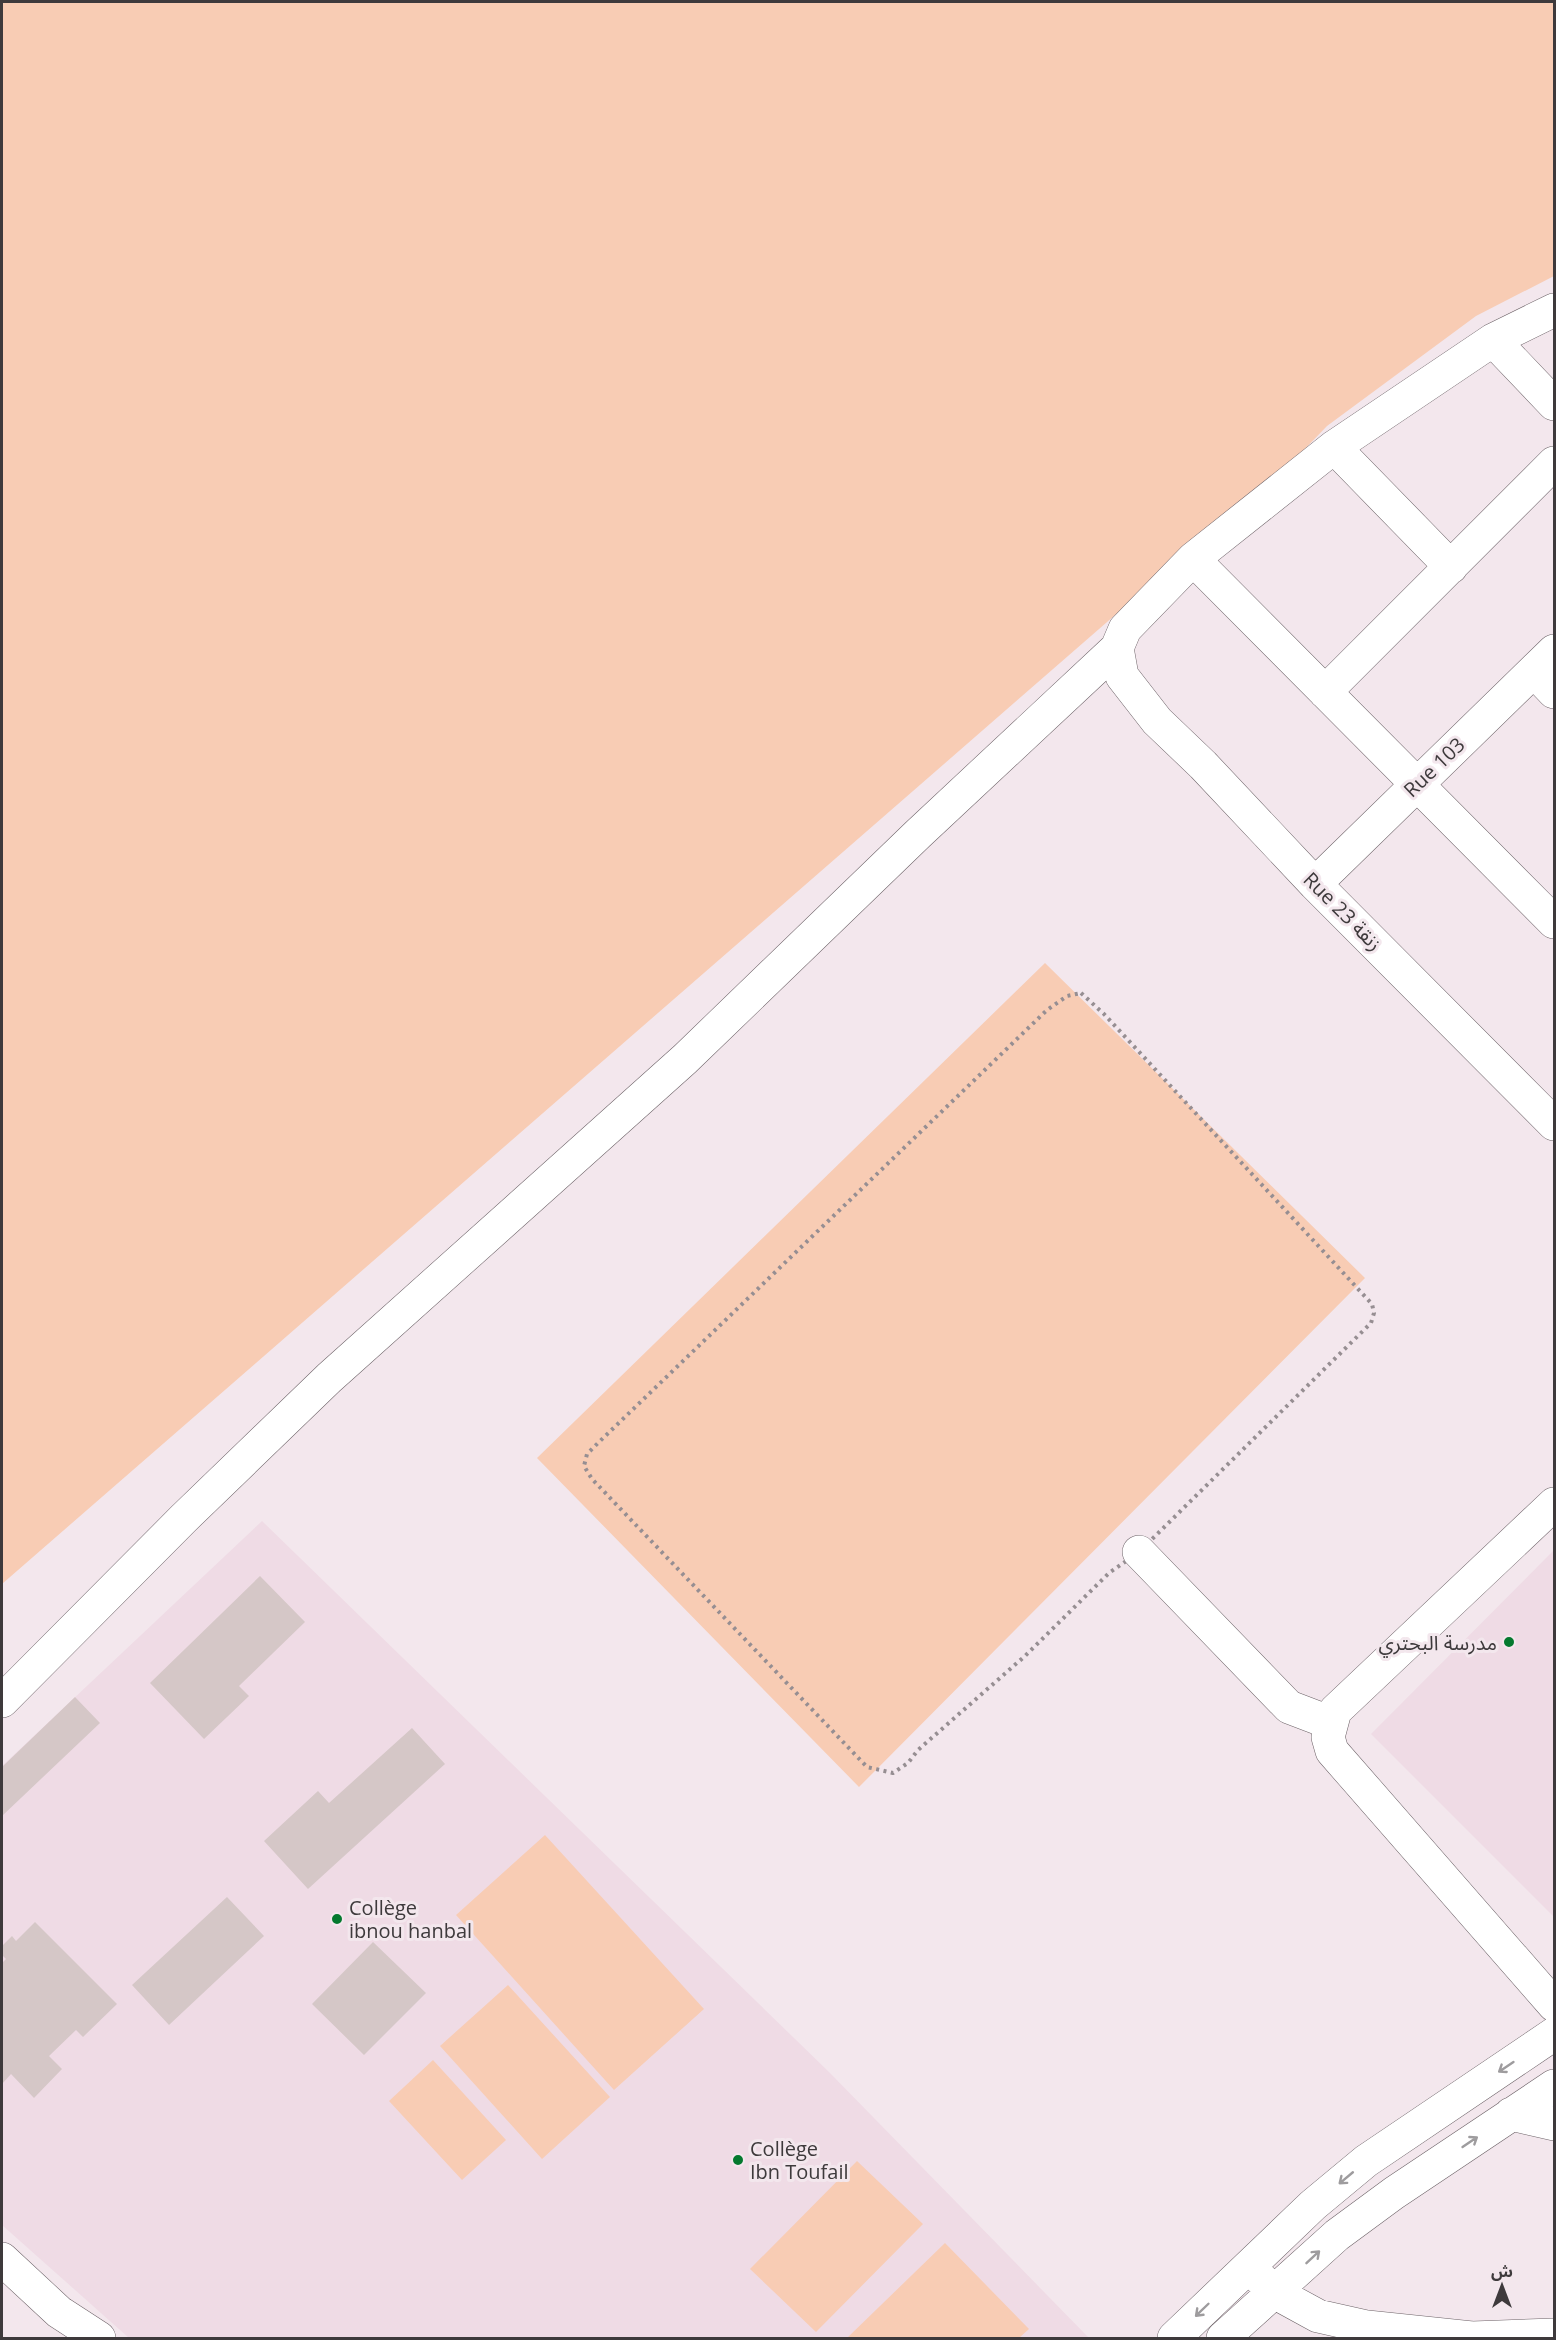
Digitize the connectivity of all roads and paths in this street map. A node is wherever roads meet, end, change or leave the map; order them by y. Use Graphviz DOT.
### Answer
graph roads {
  1 [pos="1554,310"];
  2 [pos="1493,340"];
  3 [pos="1554,404"];
  4 [pos="1334,447"];
  5 [pos="1554,463"];
  6 [pos="1193,559"];
  7 [pos="1451,567"];
  8 [pos="1117,648"];
  9 [pos="1548,671"];
  10 [pos="1325,692"];
  11 [pos="1417,784"];
  12 [pos="1314,884"];
  13 [pos="1554,922"];
  14 [pos="1554,1124"];
  15 [pos="1554,1504"];
  16 [pos="1139,1552"];
  17 [pos="2,1701"];
  18 [pos="1330,1723"];
  19 [pos="1554,2005"];
  20 [pos="1554,2034"];
  21 [pos="1554,2086"];
  22 [pos="1511,2114"];
  23 [pos="1554,2124"];
  24 [pos="2,2259"];
  25 [pos="1248,2266"];
  26 [pos="1274,2292"];
  27 [pos="1554,2335"];
  28 [pos="99,2338"];
  29 [pos="1174,2338"];
  30 [pos="1223,2338"];
  1 -- 2 [label="street"];
  2 -- 3 [label="street"];
  2 -- 4 [label="street"];
  4 -- 6 [label="street"];
  4 -- 7 [label="street"];
  5 -- 7 [label="street"];
  6 -- 8 [label="street"];
  6 -- 10 [label="street"];
  7 -- 10 [label="street"];
  8 -- 12 [label="street, Rue 23 زنقة"];
  8 -- 17 [label="street"];
  9 -- 11 [label="street, Rue 103"];
  10 -- 11 [label="street"];
  11 -- 12 [label="street, Rue 103"];
  11 -- 13 [label="street"];
  12 -- 14 [label="street, Rue 23 زنقة"];
  15 -- 18 [label="street"];
  16 -- 16 [label="path"];
  16 -- 18 [label="street"];
  18 -- 19 [label="street"];
  20 -- 25 [label="street, one-way"];
  21 -- 22 [label="street"];
  22 -- 23 [label="street"];
  26 -- 22 [label="street, one-way"];
  24 -- 28 [label="street"];
  25 -- 26 [label="street"];
  25 -- 29 [label="street, one-way"];
  26 -- 27 [label="street"];
  26 -- 30 [label="street"];
}
